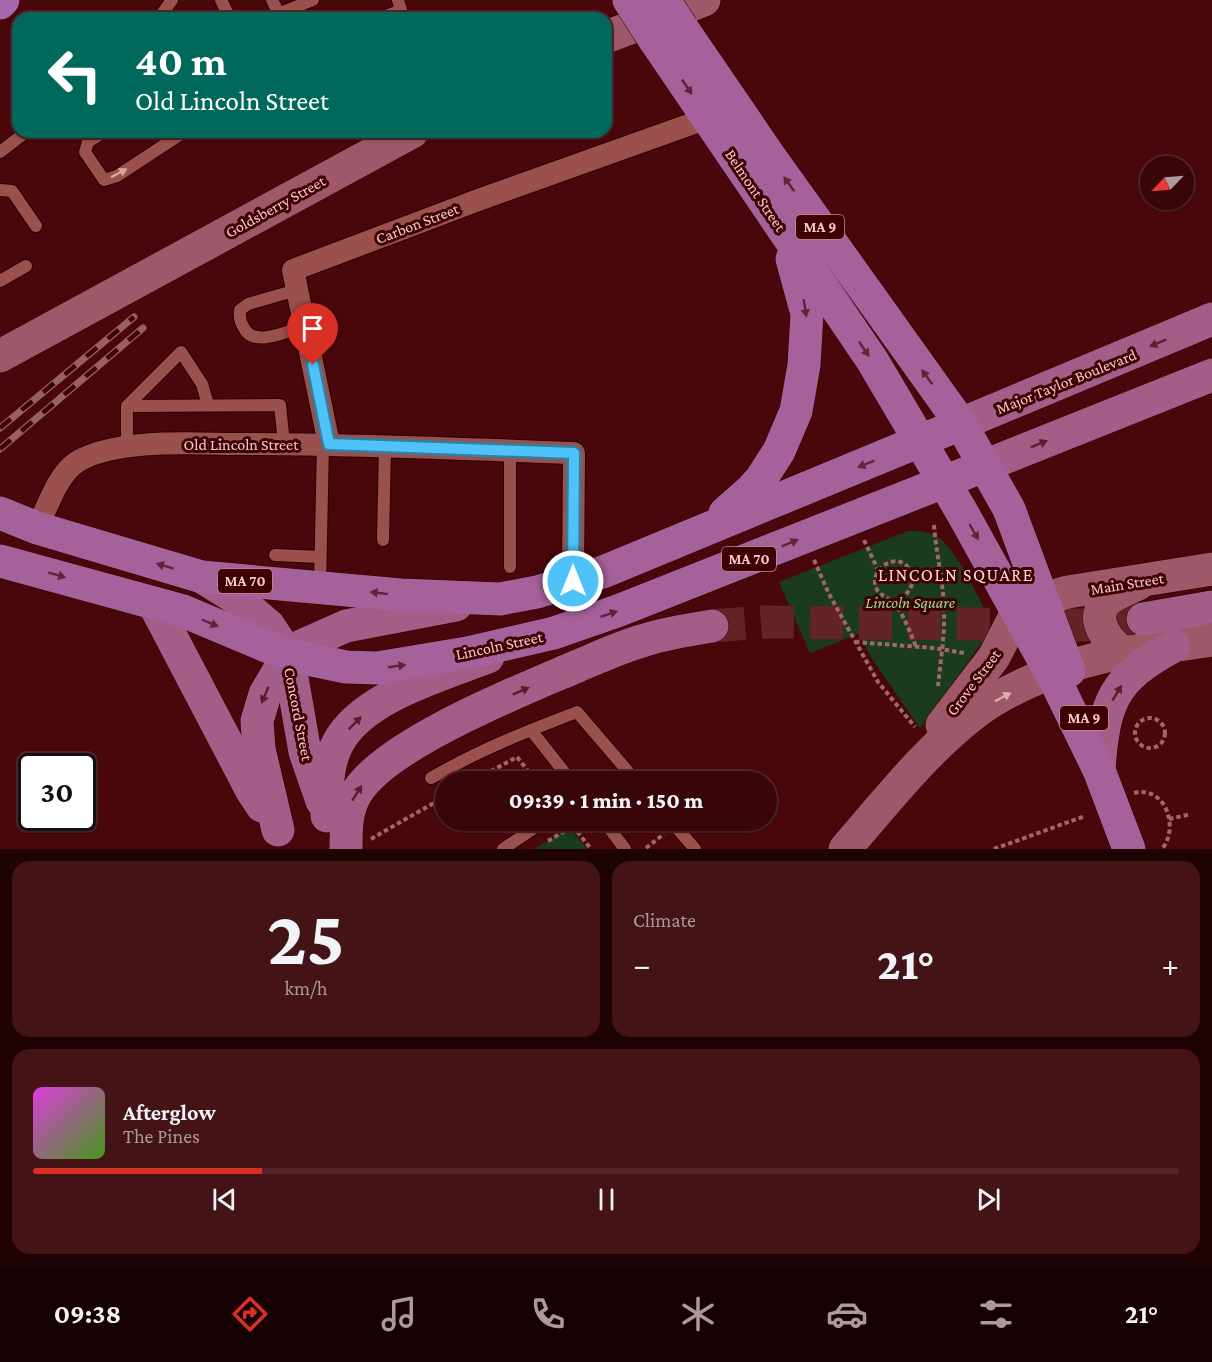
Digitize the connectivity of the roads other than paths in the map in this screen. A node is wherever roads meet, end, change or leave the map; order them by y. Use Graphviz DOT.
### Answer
graph roads {
  1 [pos="398,0"];
  2 [pos="629,0"];
  3 [pos="664,0"];
  4 [pos="704,0"];
  5 [pos="306,1"];
  6 [pos="283,12"];
  7 [pos="396,12"];
  8 [pos="668,34"];
  9 [pos="612,35"];
  10 [pos="708,118"];
  11 [pos="18,138"];
  12 [pos="94,138"];
  13 [pos="174,138"];
  14 [pos="401,138"];
  15 [pos="0,152"];
  16 [pos="0,190"];
  17 [pos="36,226"];
  18 [pos="784,231"];
  19 [pos="26,266"];
  20 [pos="139,281"];
  21 [pos="0,282"];
  22 [pos="297,290"];
  23 [pos="1212,319"];
  24 [pos="305,326"];
  25 [pos="0,339"];
  26 [pos="0,356"];
  27 [pos="1212,375"];
  28 [pos="207,405"];
  29 [pos="127,406"];
  30 [pos="961,424"];
  31 [pos="920,441"];
  32 [pos="284,444"];
  33 [pos="326,444"];
  34 [pos="386,446"];
  35 [pos="127,448"];
  36 [pos="510,451"];
  37 [pos="984,466"];
  38 [pos="944,482"];
  39 [pos="0,513"];
  40 [pos="37,528"];
  41 [pos="682,539"];
  42 [pos="383,540"];
  43 [pos="275,555"];
  44 [pos="0,561"];
  45 [pos="510,567"];
  46 [pos="1212,569"];
  47 [pos="320,572"];
  48 [pos="202,577"];
  49 [pos="1145,580"];
  50 [pos="573,581"];
  51 [pos="500,599"];
  52 [pos="154,604"];
  53 [pos="1030,606"];
  54 [pos="1212,607"];
  55 [pos="1143,619"];
  56 [pos="712,626"];
  57 [pos="554,633"];
  58 [pos="1212,640"];
  59 [pos="1174,646"];
  60 [pos="1124,654"];
  61 [pos="288,655"];
  62 [pos="1060,670"];
  63 [pos="531,730"];
  64 [pos="1099,770"];
  65 [pos="563,771"];
  66 [pos="628,771"];
  67 [pos="910,774"];
  68 [pos="431,778"];
  69 [pos="327,816"];
  70 [pos="530,831"];
  71 [pos="611,831"];
  72 [pos="679,831"];
  73 [pos="283,840"];
  74 [pos="352,846"];
  75 [pos="503,849"];
  76 [pos="625,849"];
  77 [pos="695,849"];
  78 [pos="845,849"];
  79 [pos="1129,849"];
  1 -- 7 [label="lane"];
  2 -- 8 [label="highway, Belmont Street / MA 9, bridge"];
  3 -- 8 [label="highway, Belmont Street / MA 9, bridge"];
  4 -- 9 [label="main road"];
  5 -- 6 [label="lane"];
  8 -- 10 [label="highway, Belmont Street / MA 9, one-way"];
  30 -- 8 [label="highway, Belmont Street / MA 9, one-way"];
  10 -- 18 [label="highway, Belmont Street / MA 9"];
  10 -- 22 [label="street, Carbon Street"];
  11 -- 15 [label="lane"];
  12 -- 13 [label="lane, one-way"];
  14 -- 20 [label="main road, Goldsberry Street"];
  16 -- 17 [label="lane"];
  18 -- 31 [label="highway, Belmont Street / MA 9, one-way"];
  18 -- 41 [label="highway, one-way"];
  19 -- 21 [label="lane"];
  20 -- 25 [label="main road, Goldsberry Street"];
  20 -- 26 [label="main road, Goldsberry Street"];
  22 -- 24 [label="street, Carbon Street"];
  22 -- 24 [label="lane"];
  23 -- 30 [label="main road, Major Taylor Boulevard, one-way"];
  24 -- 33 [label="street, Carbon Street"];
  37 -- 27 [label="main road, one-way"];
  28 -- 29 [label="lane"];
  28 -- 29 [label="lane"];
  28 -- 32 [label="lane"];
  29 -- 35 [label="lane"];
  30 -- 31 [label="highway, Major Taylor Boulevard / MA 70"];
  30 -- 37 [label="highway, MA 9"];
  31 -- 38 [label="highway, MA 9"];
  31 -- 41 [label="highway, MA 70, one-way"];
  32 -- 33 [label="street, Old Lincoln Street"];
  32 -- 35 [label="street, Old Lincoln Street"];
  33 -- 34 [label="street, Old Lincoln Street"];
  33 -- 47 [label="lane"];
  34 -- 36 [label="street, Old Lincoln Street"];
  34 -- 42 [label="lane"];
  35 -- 40 [label="street, Old Lincoln Street"];
  36 -- 45 [label="lane"];
  36 -- 50 [label="street, Old Lincoln Street"];
  37 -- 38 [label="highway, Lincoln Street / MA 70"];
  37 -- 53 [label="highway, MA 9"];
  38 -- 53 [label="highway, MA 9, one-way"];
  57 -- 38 [label="highway, Lincoln Street / MA 70, one-way"];
  39 -- 40 [label="highway, MA 70"];
  48 -- 40 [label="highway, MA 70, one-way"];
  41 -- 50 [label="highway, MA 70"];
  43 -- 47 [label="lane"];
  44 -- 52 [label="highway, Lincoln Street / MA 70, one-way"];
  46 -- 49 [label="main road, Main Street"];
  47 -- 48 [label="highway, MA 70"];
  51 -- 47 [label="highway, MA 70, one-way"];
  48 -- 61 [label="main road, Concord Street"];
  49 -- 53 [label="main road, Main Street"];
  49 -- 60 [label="main road"];
  50 -- 51 [label="highway, MA 70"];
  51 -- 61 [label="main road"];
  52 -- 61 [label="highway, Lincoln Street / MA 70, one-way"];
  52 -- 73 [label="main road"];
  53 -- 62 [label="highway, MA 9"];
  53 -- 67 [label="main road, Grove Street"];
  54 -- 55 [label="main road"];
  74 -- 56 [label="main road, one-way"];
  61 -- 57 [label="highway, Lincoln Street / MA 70, one-way"];
  69 -- 57 [label="main road, one-way"];
  58 -- 59 [label="main road"];
  59 -- 60 [label="main road"];
  64 -- 59 [label="main road, one-way"];
  60 -- 62 [label="main road"];
  61 -- 69 [label="main road, Concord Street"];
  61 -- 73 [label="main road, one-way"];
  62 -- 64 [label="highway, MA 9"];
  67 -- 62 [label="main road, Grove Street, one-way"];
  63 -- 65 [label="lane"];
  63 -- 66 [label="lane"];
  63 -- 68 [label="lane"];
  64 -- 79 [label="highway, MA 9"];
  67 -- 78 [label="main road, Grove Street"];
  69 -- 74 [label="main road, Concord Street"];
  70 -- 75 [label="lane"];
  71 -- 76 [label="lane"];
  72 -- 77 [label="lane"];
}
